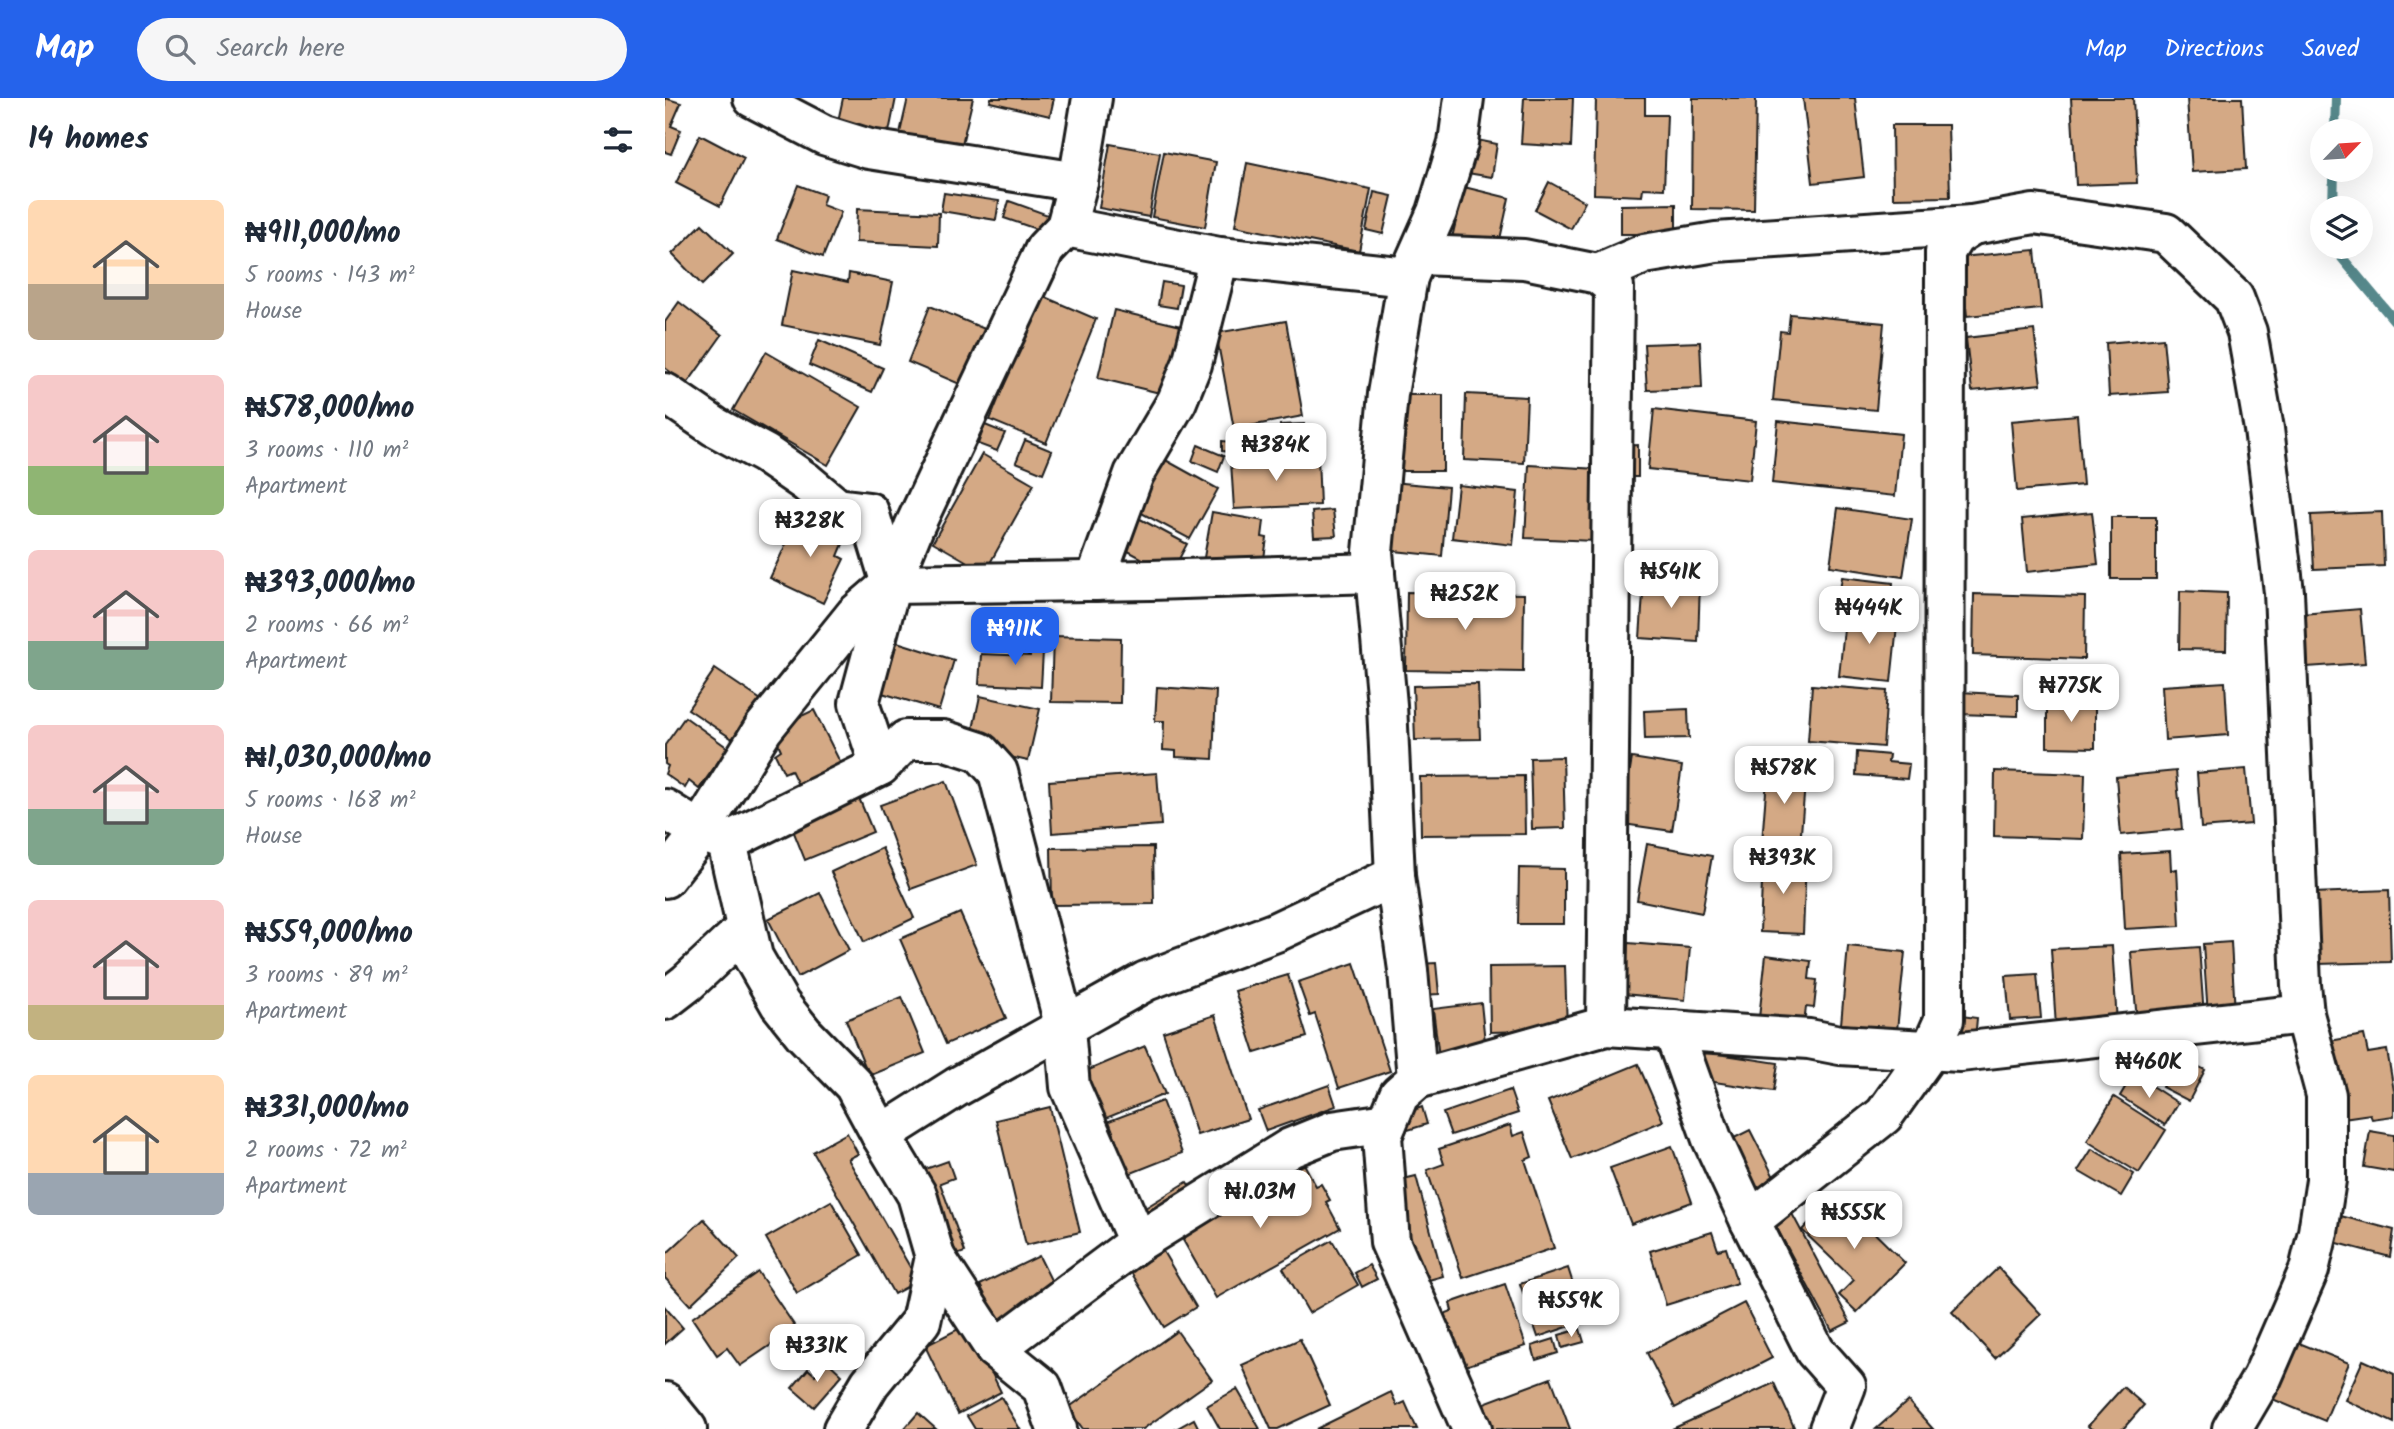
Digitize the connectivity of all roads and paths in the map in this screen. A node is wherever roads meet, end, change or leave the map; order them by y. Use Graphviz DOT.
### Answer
graph roads {
  1 [pos="753,98"];
  2 [pos="1092,98"];
  3 [pos="1464,98"];
  4 [pos="1078,182"];
  5 [pos="1972,225"];
  6 [pos="1066,227"];
  7 [pos="1219,257"];
  8 [pos="1414,266"];
  9 [pos="1598,274"];
  10 [pos="665,393"];
  11 [pos="1375,573"];
  12 [pos="1095,581"];
  13 [pos="891,584"];
  14 [pos="880,766"];
  15 [pos="665,809"];
  16 [pos="713,836"];
  17 [pos="1395,876"];
  18 [pos="665,878"];
  19 [pos="746,928"];
  20 [pos="665,1000"];
  21 [pos="2304,1014"];
  22 [pos="1606,1026"];
  23 [pos="1065,1028"];
  24 [pos="1673,1030"];
  25 [pos="1931,1049"];
  26 [pos="1417,1079"];
  27 [pos="1387,1124"];
  28 [pos="881,1135"];
  29 [pos="1750,1221"];
  30 [pos="1138,1242"];
  31 [pos="935,1257"];
  32 [pos="995,1349"];
  33 [pos="665,1402"];
  34 [pos="687,1429"];
  35 [pos="843,1429"];
  36 [pos="1057,1429"];
  37 [pos="1472,1429"];
  38 [pos="1829,1429"];
  39 [pos="2232,1429"];
  1 -- 4 [label="street"];
  2 -- 4 [label="street"];
  3 -- 8 [label="street"];
  4 -- 6 [label="street"];
  5 -- 9 [label="street"];
  5 -- 21 [label="street"];
  5 -- 25 [label="street"];
  6 -- 7 [label="street"];
  6 -- 13 [label="street"];
  7 -- 8 [label="street"];
  7 -- 12 [label="street"];
  8 -- 9 [label="street"];
  8 -- 11 [label="street"];
  9 -- 22 [label="street"];
  10 -- 13 [label="street"];
  11 -- 12 [label="street"];
  11 -- 17 [label="street"];
  12 -- 13 [label="street"];
  13 -- 14 [label="street"];
  13 -- 16 [label="street"];
  14 -- 16 [label="street"];
  14 -- 23 [label="street"];
  15 -- 16 [label="street"];
  16 -- 18 [label="street"];
  16 -- 19 [label="street"];
  17 -- 23 [label="street"];
  17 -- 26 [label="street"];
  19 -- 20 [label="street"];
  19 -- 28 [label="street"];
  21 -- 25 [label="street"];
  21 -- 39 [label="street"];
  22 -- 24 [label="street"];
  22 -- 26 [label="street"];
  23 -- 28 [label="street"];
  23 -- 30 [label="street"];
  24 -- 25 [label="street"];
  24 -- 29 [label="street"];
  25 -- 29 [label="street"];
  26 -- 27 [label="street"];
  27 -- 30 [label="street"];
  27 -- 37 [label="street"];
  28 -- 31 [label="street"];
  29 -- 38 [label="street"];
  30 -- 32 [label="street"];
  31 -- 32 [label="street"];
  31 -- 35 [label="street"];
  32 -- 36 [label="street"];
  33 -- 34 [label="street"];
}
